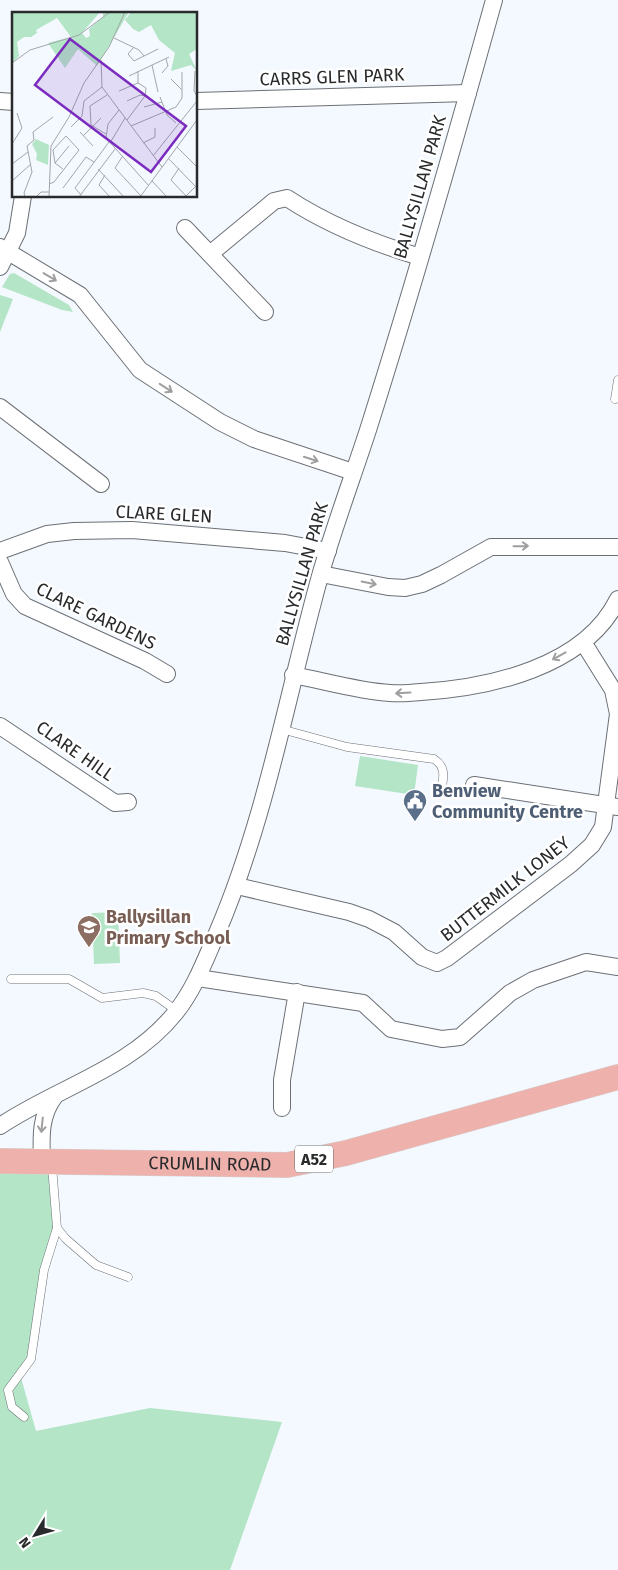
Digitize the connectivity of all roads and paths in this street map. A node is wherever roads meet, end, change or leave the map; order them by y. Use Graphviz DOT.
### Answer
graph roads {
  1 [pos="494,0"];
  2 [pos="468,92"];
  3 [pos="198,101"];
  4 [pos="23,198"];
  5 [pos="186,228"];
  6 [pos="4,249"];
  7 [pos="210,254"];
  8 [pos="420,258"];
  9 [pos="0,267"];
  10 [pos="265,312"];
  11 [pos="618,380"];
  12 [pos="615,399"];
  13 [pos="0,407"];
  14 [pos="353,472"];
  15 [pos="101,484"];
  16 [pos="618,547"];
  17 [pos="0,551"];
  18 [pos="328,551"];
  19 [pos="0,562"];
  20 [pos="321,574"];
  21 [pos="618,599"];
  22 [pos="583,642"];
  23 [pos="167,674"];
  24 [pos="293,675"];
  25 [pos="0,726"];
  26 [pos="281,729"];
  27 [pos="474,785"];
  28 [pos="442,787"];
  29 [pos="128,802"];
  30 [pos="612,807"];
  31 [pos="237,886"];
  32 [pos="618,967"];
  33 [pos="198,978"];
  34 [pos="11,980"];
  35 [pos="296,992"];
  36 [pos="177,1011"];
  37 [pos="618,1077"];
  38 [pos="56,1094"];
  39 [pos="282,1108"];
  40 [pos="0,1126"];
  41 [pos="46,1160"];
  42 [pos="0,1161"];
  43 [pos="57,1228"];
  44 [pos="128,1277"];
  45 [pos="24,1417"];
  1 -- 2 [label="street, BALLYSILLAN PARK"];
  2 -- 3 [label="street, CARRS GLEN PARK"];
  2 -- 8 [label="street, BALLYSILLAN PARK"];
  4 -- 6 [label="street"];
  5 -- 7 [label="street"];
  6 -- 9 [label="street"];
  6 -- 14 [label="street, one-way"];
  7 -- 8 [label="street"];
  7 -- 10 [label="street"];
  8 -- 14 [label="street, BALLYSILLAN PARK"];
  11 -- 12 [label="lane"];
  13 -- 15 [label="street"];
  14 -- 18 [label="street, BALLYSILLAN PARK"];
  20 -- 16 [label="street, one-way"];
  17 -- 18 [label="street, CLARE GLEN"];
  18 -- 20 [label="street, BALLYSILLAN PARK"];
  19 -- 23 [label="street, CLARE GARDENS"];
  20 -- 24 [label="street, BALLYSILLAN PARK"];
  21 -- 22 [label="street"];
  22 -- 24 [label="street, one-way"];
  22 -- 30 [label="street, BUTTERMILK LONEY"];
  24 -- 26 [label="street, BALLYSILLAN PARK"];
  25 -- 29 [label="street, CLARE HILL"];
  26 -- 28 [label="lane"];
  26 -- 31 [label="street, BALLYSILLAN PARK"];
  27 -- 30 [label="street"];
  30 -- 31 [label="street, BUTTERMILK LONEY"];
  31 -- 33 [label="street, BALLYSILLAN PARK"];
  32 -- 35 [label="street"];
  33 -- 35 [label="street"];
  33 -- 36 [label="street, BALLYSILLAN PARK"];
  34 -- 36 [label="lane"];
  35 -- 39 [label="street"];
  36 -- 38 [label="street, BALLYSILLAN PARK"];
  37 -- 41 [label="main road, CRUMLIN ROAD / A52"];
  38 -- 40 [label="street, BALLYSILLAN PARK"];
  38 -- 41 [label="street, one-way"];
  41 -- 42 [label="main road, CRUMLIN ROAD / A52"];
  41 -- 43 [label="lane"];
  43 -- 44 [label="lane"];
  43 -- 45 [label="lane"];
}
